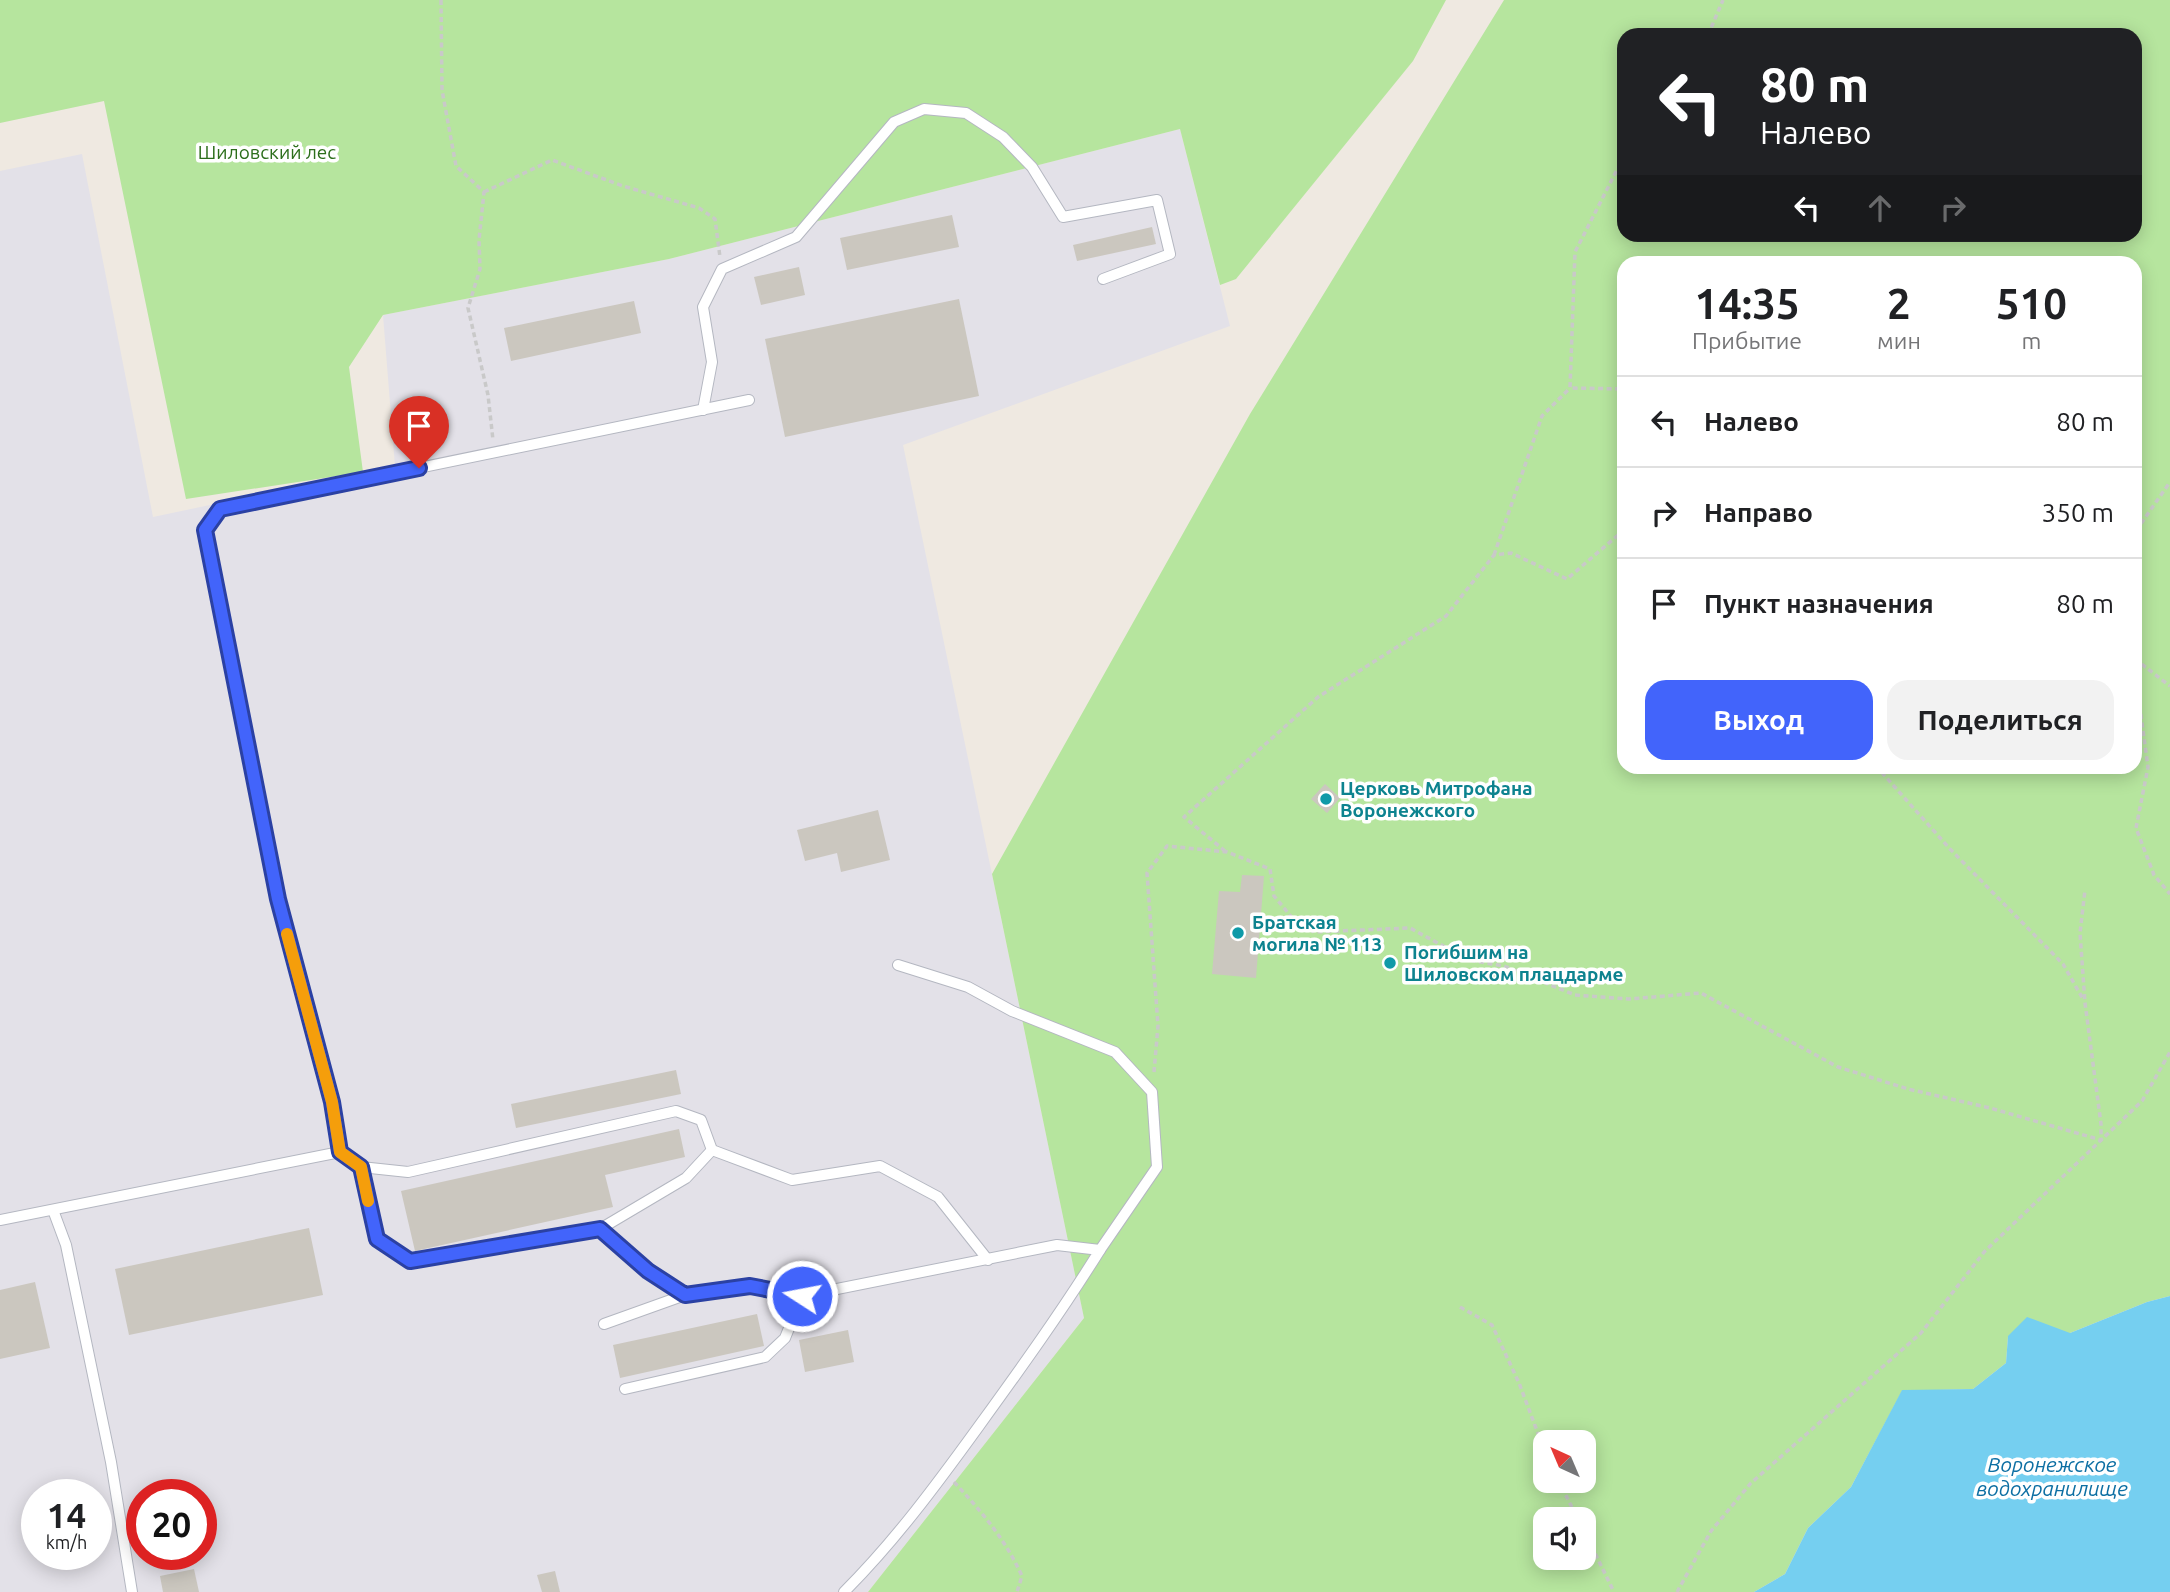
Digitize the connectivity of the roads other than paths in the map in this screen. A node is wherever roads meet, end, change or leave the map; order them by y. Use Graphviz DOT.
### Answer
graph roads {
  1 [pos="1103,279"];
  2 [pos="749,400"];
  3 [pos="703,410"];
  4 [pos="898,965"];
  5 [pos="712,1150"];
  6 [pos="340,1152"];
  7 [pos="361,1167"];
  8 [pos="53,1210"];
  9 [pos="0,1220"];
  10 [pos="600,1229"];
  11 [pos="1100,1250"];
  12 [pos="988,1260"];
  13 [pos="685,1295"];
  14 [pos="802,1296"];
  15 [pos="604,1324"];
  16 [pos="625,1389"];
  17 [pos="132,1592"];
  18 [pos="844,1592"];
  1 -- 3 [label="lane"];
  2 -- 3 [label="lane"];
  3 -- 6 [label="lane"];
  4 -- 11 [label="lane"];
  5 -- 7 [label="lane"];
  5 -- 10 [label="lane"];
  5 -- 12 [label="lane"];
  6 -- 7 [label="lane"];
  6 -- 8 [label="lane"];
  7 -- 10 [label="lane"];
  8 -- 9 [label="lane"];
  8 -- 17 [label="lane"];
  10 -- 13 [label="lane"];
  11 -- 12 [label="lane"];
  11 -- 18 [label="lane"];
  12 -- 14 [label="lane"];
  13 -- 14 [label="lane"];
  13 -- 15 [label="lane"];
  14 -- 16 [label="lane"];
}
